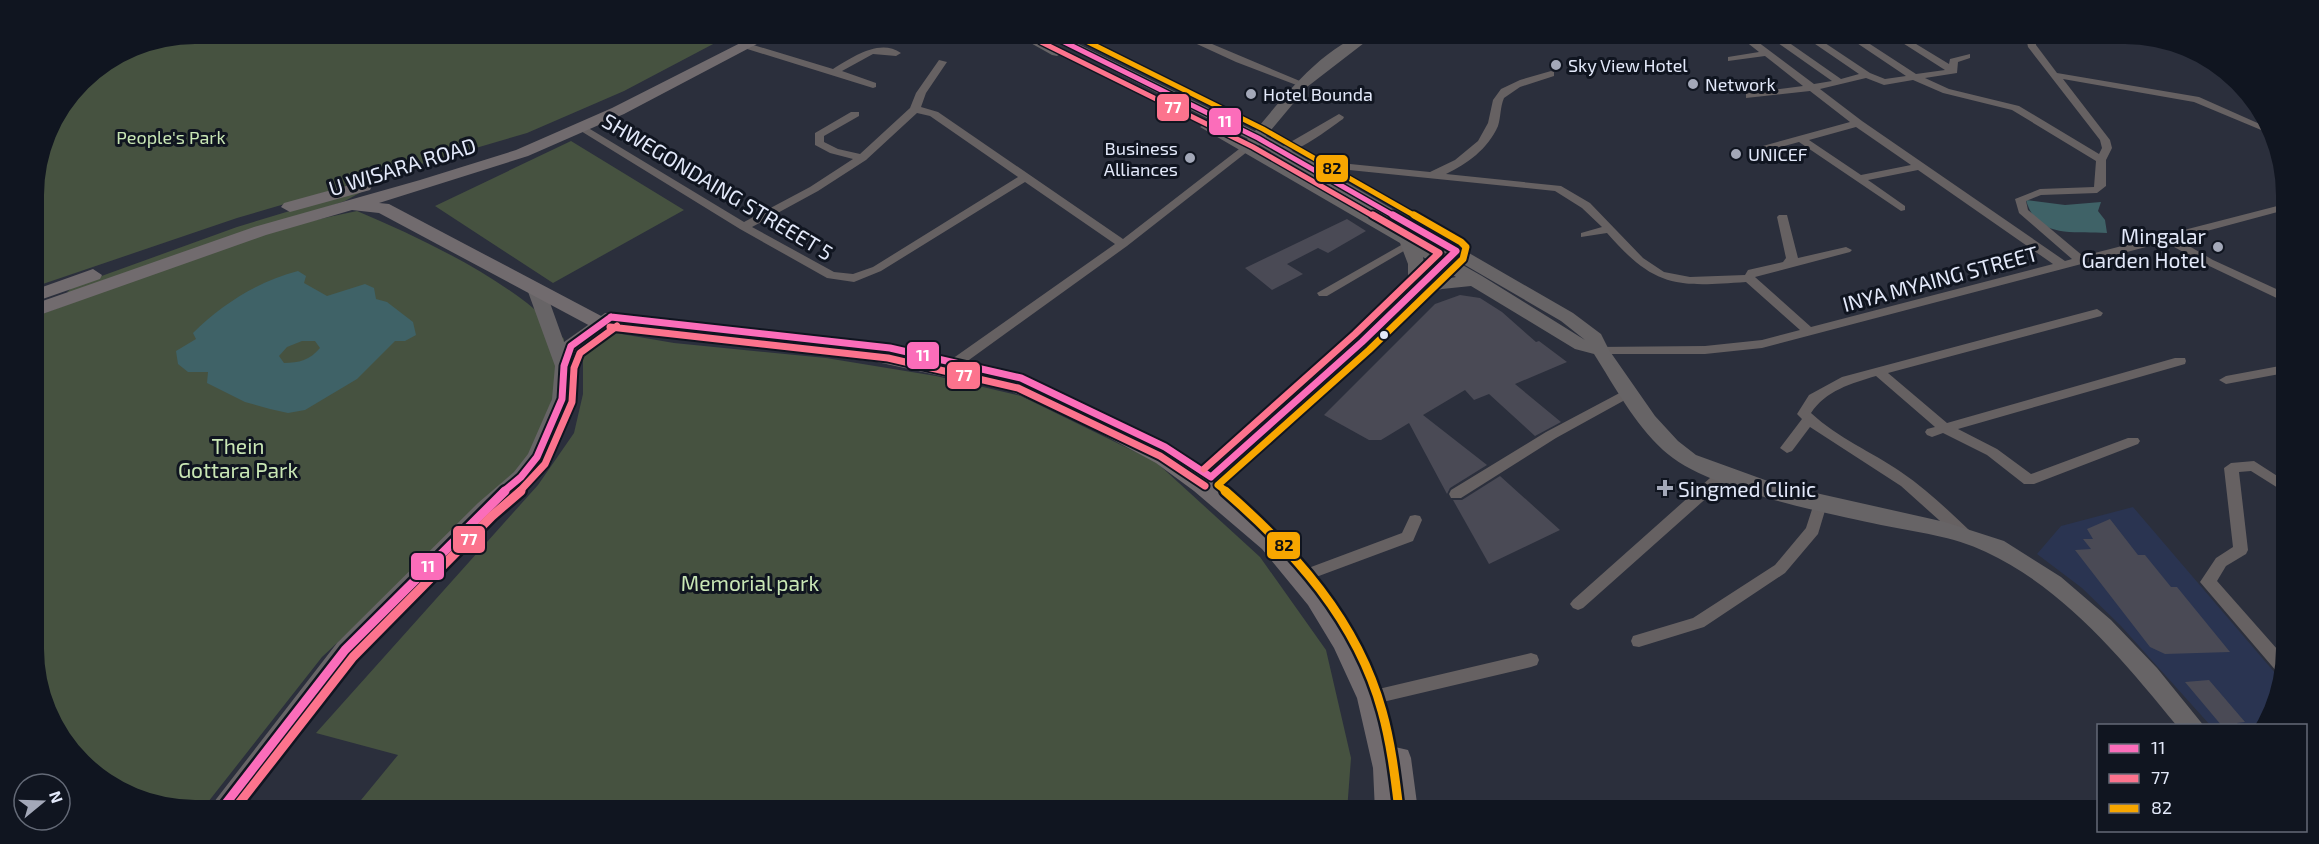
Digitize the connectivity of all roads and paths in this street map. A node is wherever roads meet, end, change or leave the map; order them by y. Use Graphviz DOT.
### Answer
graph roads {
  1 [pos="739,44"];
  2 [pos="740,44"];
  3 [pos="759,44"];
  4 [pos="1066,44"];
  5 [pos="1203,44"];
  6 [pos="1350,44"];
  7 [pos="1755,44"];
  8 [pos="1785,44"];
  9 [pos="1820,44"];
  10 [pos="1864,44"];
  11 [pos="1910,44"];
  12 [pos="2031,44"];
  13 [pos="896,53"];
  14 [pos="1767,53"];
  15 [pos="1967,56"];
  16 [pos="1731,59"];
  17 [pos="942,62"];
  18 [pos="1954,71"];
  19 [pos="834,72"];
  20 [pos="1551,74"];
  21 [pos="1867,75"];
  22 [pos="2055,75"];
  23 [pos="1916,78"];
  24 [pos="1840,82"];
  25 [pos="1302,84"];
  26 [pos="873,85"];
  27 [pos="1813,87"];
  28 [pos="1749,96"];
  29 [pos="917,109"];
  30 [pos="855,114"];
  31 [pos="1339,117"];
  32 [pos="1858,123"];
  33 [pos="2259,127"];
  34 [pos="581,128"];
  35 [pos="1801,139"];
  36 [pos="1253,143"];
  37 [pos="1280,151"];
  38 [pos="1756,151"];
  39 [pos="862,158"];
  40 [pos="2101,160"];
  41 [pos="1300,162"];
  42 [pos="1920,166"];
  43 [pos="442,172"];
  44 [pos="1430,175"];
  45 [pos="1024,178"];
  46 [pos="1858,180"];
  47 [pos="377,183"];
  48 [pos="426,184"];
  49 [pos="376,203"];
  50 [pos="1900,208"];
  51 [pos="2276,209"];
  52 [pos="1783,217"];
  53 [pos="420,226"];
  54 [pos="744,227"];
  55 [pos="1609,229"];
  56 [pos="1585,235"];
  57 [pos="2167,238"];
  58 [pos="1409,241"];
  59 [pos="1123,244"];
  60 [pos="1846,250"];
  61 [pos="1450,257"];
  62 [pos="2081,261"];
  63 [pos="1787,264"];
  64 [pos="2064,266"];
  65 [pos="1749,278"];
  66 [pos="1476,280"];
  67 [pos="536,290"];
  68 [pos="1417,291"];
  69 [pos="1323,293"];
  70 [pos="2276,294"];
  71 [pos="47,296"];
  72 [pos="2097,313"];
  73 [pos="599,319"];
  74 [pos="1809,332"];
  75 [pos="1600,350"];
  76 [pos="2180,361"];
  77 [pos="564,366"];
  78 [pos="953,366"];
  79 [pos="2276,371"];
  80 [pos="1879,372"];
  81 [pos="2226,380"];
  82 [pos="1629,392"];
  83 [pos="1809,419"];
  84 [pos="1939,430"];
  85 [pos="2133,441"];
  86 [pos="1787,448"];
  87 [pos="1724,474"];
  88 [pos="1207,481"];
  89 [pos="2276,481"];
  90 [pos="1456,494"];
  91 [pos="1820,504"];
  92 [pos="1416,520"];
  93 [pos="1964,534"];
  94 [pos="1306,574"];
  95 [pos="1578,604"];
  96 [pos="1639,641"];
  97 [pos="2275,659"];
  98 [pos="1531,660"];
  99 [pos="1376,696"];
  100 [pos="2190,724"];
  101 [pos="229,800"];
  102 [pos="1388,800"];
  103 [pos="1403,800"];
  1 -- 43 [label="main road, U WISARA ROAD"];
  2 -- 34 [label="main road, U WISARA ROAD"];
  3 -- 19 [label="street"];
  4 -- 36 [label="main road"];
  5 -- 25 [label="street"];
  6 -- 25 [label="main road"];
  7 -- 14 [label="street"];
  8 -- 24 [label="street"];
  9 -- 21 [label="street"];
  10 -- 23 [label="street"];
  11 -- 18 [label="street"];
  12 -- 22 [label="street"];
  13 -- 19 [label="street"];
  14 -- 16 [label="street"];
  14 -- 27 [label="street"];
  15 -- 18 [label="street"];
  17 -- 29 [label="street"];
  18 -- 23 [label="street"];
  19 -- 26 [label="street"];
  20 -- 44 [label="street"];
  21 -- 23 [label="street"];
  21 -- 24 [label="street"];
  22 -- 33 [label="street"];
  22 -- 40 [label="street"];
  23 -- 40 [label="street"];
  24 -- 27 [label="street"];
  25 -- 36 [label="main road"];
  27 -- 28 [label="street"];
  27 -- 32 [label="street"];
  29 -- 39 [label="street"];
  29 -- 45 [label="street"];
  30 -- 39 [label="street"];
  31 -- 37 [label="street"];
  32 -- 35 [label="street"];
  32 -- 42 [label="street"];
  34 -- 43 [label="main road, U WISARA ROAD"];
  34 -- 54 [label="street, SHWEGONDAING STREEET 5"];
  35 -- 38 [label="street"];
  35 -- 46 [label="street"];
  36 -- 37 [label="main road"];
  36 -- 58 [label="main road"];
  36 -- 59 [label="street"];
  37 -- 41 [label="main road"];
  39 -- 54 [label="street"];
  40 -- 62 [label="street"];
  41 -- 44 [label="street"];
  41 -- 61 [label="main road"];
  42 -- 46 [label="street"];
  42 -- 64 [label="street"];
  43 -- 47 [label="main road, U WISARA ROAD"];
  43 -- 48 [label="main road, U WISARA ROAD"];
  44 -- 55 [label="street"];
  45 -- 54 [label="street, SHWEGONDAING STREEET 5"];
  45 -- 59 [label="street"];
  46 -- 50 [label="street"];
  47 -- 49 [label="main road"];
  47 -- 71 [label="main road, U WISARA ROAD"];
  48 -- 49 [label="main road, U WISARA ROAD"];
  48 -- 53 [label="main road"];
  49 -- 53 [label="main road"];
  49 -- 71 [label="main road, U WISARA ROAD"];
  51 -- 57 [label="street, INYA MYAING STREET"];
  52 -- 63 [label="street"];
  53 -- 67 [label="main road"];
  55 -- 56 [label="street"];
  55 -- 65 [label="street"];
  57 -- 62 [label="street, INYA MYAING STREET"];
  57 -- 70 [label="street"];
  58 -- 61 [label="main road"];
  58 -- 68 [label="main road"];
  58 -- 69 [label="street"];
  59 -- 78 [label="street"];
  60 -- 63 [label="street"];
  61 -- 66 [label="main road"];
  61 -- 68 [label="street"];
  61 -- 75 [label="main road"];
  62 -- 64 [label="street, INYA MYAING STREET"];
  63 -- 65 [label="street"];
  64 -- 74 [label="street, INYA MYAING STREET"];
  65 -- 74 [label="street"];
  66 -- 68 [label="main road"];
  66 -- 75 [label="main road"];
  67 -- 73 [label="main road"];
  67 -- 77 [label="main road"];
  68 -- 88 [label="street"];
  72 -- 80 [label="street"];
  73 -- 77 [label="main road"];
  73 -- 78 [label="main road"];
  74 -- 75 [label="street, INYA MYAING STREET"];
  75 -- 82 [label="main road"];
  76 -- 84 [label="street"];
  77 -- 101 [label="main road"];
  78 -- 88 [label="main road"];
  79 -- 81 [label="street"];
  80 -- 83 [label="street"];
  80 -- 84 [label="street"];
  82 -- 87 [label="main road"];
  82 -- 90 [label="street"];
  83 -- 86 [label="street"];
  83 -- 93 [label="street"];
  84 -- 85 [label="street"];
  87 -- 91 [label="main road"];
  87 -- 95 [label="street"];
  88 -- 94 [label="main road"];
  89 -- 97 [label="street"];
  91 -- 93 [label="main road"];
  91 -- 96 [label="street"];
  92 -- 94 [label="street"];
  93 -- 100 [label="main road"];
  94 -- 99 [label="main road"];
  98 -- 99 [label="street"];
  99 -- 102 [label="main road"];
  99 -- 103 [label="main road"];
}
